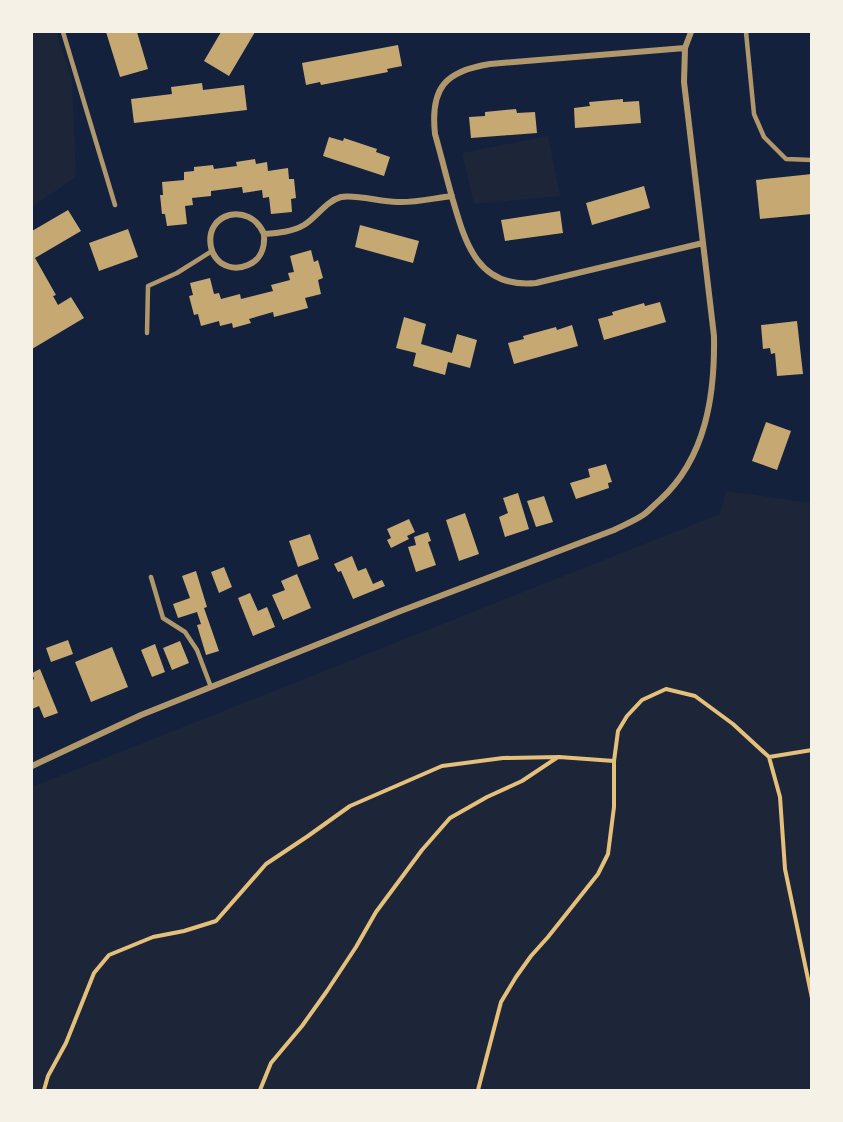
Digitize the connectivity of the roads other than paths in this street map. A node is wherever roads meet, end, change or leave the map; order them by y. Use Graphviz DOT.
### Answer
graph roads {
  1 [pos="63,32"];
  2 [pos="691,32"];
  3 [pos="746,32"];
  4 [pos="685,48"];
  5 [pos="812,160"];
  6 [pos="452,196"];
  7 [pos="115,205"];
  8 [pos="264,234"];
  9 [pos="703,243"];
  10 [pos="212,251"];
  11 [pos="147,333"];
  12 [pos="151,577"];
  13 [pos="211,687"];
  14 [pos="32,766"];
  1 -- 7 [label="lane"];
  2 -- 4 [label="street"];
  3 -- 5 [label="lane"];
  4 -- 6 [label="street"];
  4 -- 9 [label="street"];
  6 -- 8 [label="street"];
  6 -- 9 [label="street"];
  8 -- 10 [label="street"];
  8 -- 10 [label="street"];
  9 -- 13 [label="street"];
  10 -- 11 [label="lane"];
  12 -- 13 [label="lane"];
  13 -- 14 [label="street"];
}
